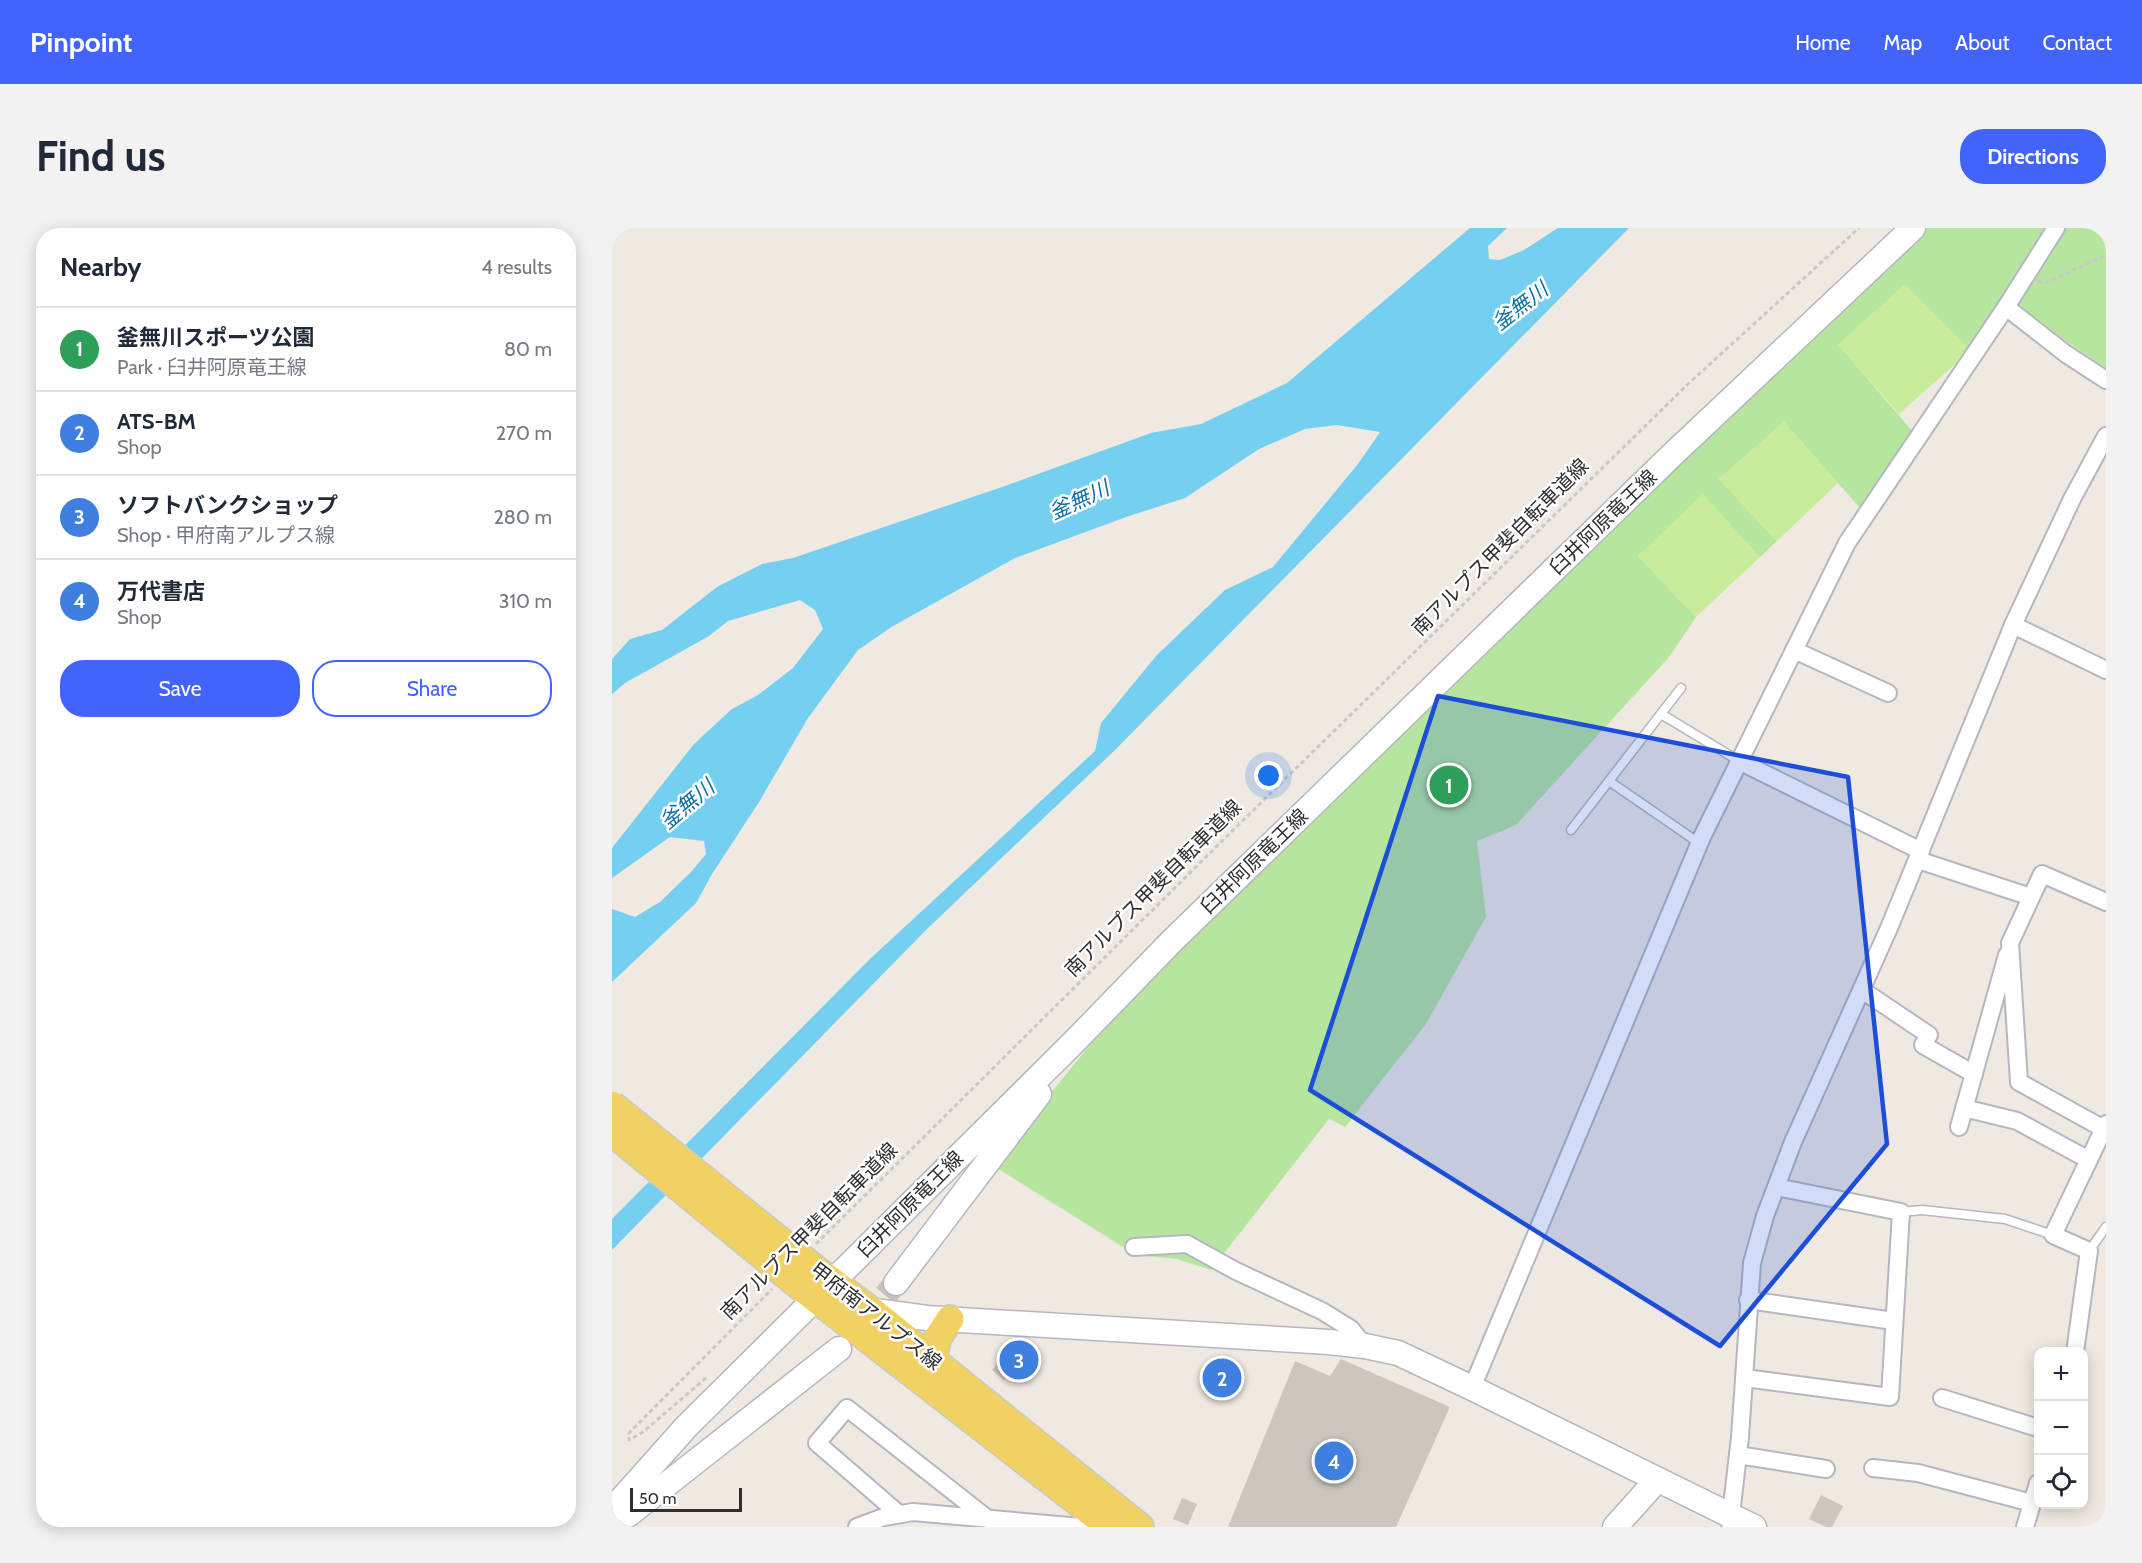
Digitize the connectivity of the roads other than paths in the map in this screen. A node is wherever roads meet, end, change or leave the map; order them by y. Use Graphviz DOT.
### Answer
graph roads {
  1 [pos="1913,228"];
  2 [pos="2056,228"];
  3 [pos="2006,307"];
  4 [pos="2106,380"];
  5 [pos="2106,435"];
  6 [pos="2013,625"];
  7 [pos="1794,650"];
  8 [pos="2106,670"];
  9 [pos="1681,688"];
  10 [pos="1888,693"];
  11 [pos="1660,714"];
  12 [pos="1739,761"];
  13 [pos="1609,781"];
  14 [pos="1571,830"];
  15 [pos="1699,843"];
  16 [pos="1919,855"];
  17 [pos="2031,897"];
  18 [pos="2106,902"];
  19 [pos="2010,943"];
  20 [pos="1862,990"];
  21 [pos="1074,1042"];
  22 [pos="1974,1074"];
  23 [pos="612,1105"];
  24 [pos="1964,1108"];
  25 [pos="2105,1126"];
  26 [pos="1959,1127"];
  27 [pos="612,1132"];
  28 [pos="2089,1160"];
  29 [pos="1776,1187"];
  30 [pos="1901,1212"];
  31 [pos="2106,1227"];
  32 [pos="2053,1235"];
  33 [pos="1134,1247"];
  34 [pos="2088,1251"];
  35 [pos="807,1278"];
  36 [pos="897,1283"];
  37 [pos="1748,1300"];
  38 [pos="873,1312"];
  39 [pos="950,1319"];
  40 [pos="1894,1322"];
  41 [pos="1365,1346"];
  42 [pos="2076,1347"];
  43 [pos="838,1349"];
  44 [pos="933,1361"];
  45 [pos="1744,1378"];
  46 [pos="1472,1388"];
  47 [pos="1942,1398"];
  48 [pos="2034,1427"];
  49 [pos="1738,1455"];
  50 [pos="1873,1468"];
  51 [pos="1826,1469"];
  52 [pos="1657,1480"];
  53 [pos="2034,1496"];
  54 [pos="2032,1503"];
  55 [pos="612,1510"];
  56 [pos="899,1514"];
  57 [pos="988,1519"];
  58 [pos="612,1521"];
  59 [pos="1730,1521"];
  60 [pos="857,1527"];
  61 [pos="1081,1527"];
  62 [pos="1110,1527"];
  63 [pos="1140,1527"];
  64 [pos="1615,1527"];
  65 [pos="1754,1527"];
  66 [pos="2025,1527"];
  1 -- 21 [label="main road, 臼井阿原竜王線"];
  2 -- 3 [label="street"];
  3 -- 4 [label="street"];
  3 -- 7 [label="street"];
  5 -- 6 [label="street"];
  6 -- 8 [label="street"];
  6 -- 16 [label="street"];
  7 -- 10 [label="street"];
  7 -- 12 [label="street"];
  9 -- 11 [label="lane"];
  11 -- 12 [label="lane"];
  11 -- 13 [label="lane"];
  12 -- 15 [label="street"];
  12 -- 16 [label="street"];
  13 -- 14 [label="lane"];
  13 -- 15 [label="lane"];
  15 -- 46 [label="street"];
  16 -- 17 [label="street"];
  16 -- 20 [label="street"];
  17 -- 18 [label="street"];
  17 -- 19 [label="street"];
  19 -- 22 [label="street"];
  19 -- 25 [label="street"];
  20 -- 22 [label="street"];
  20 -- 29 [label="street"];
  21 -- 35 [label="main road, 臼井阿原竜王線"];
  21 -- 36 [label="main road"];
  22 -- 24 [label="street"];
  23 -- 35 [label="main road, 甲府南アルプス線, bridge"];
  24 -- 26 [label="street"];
  24 -- 28 [label="street"];
  25 -- 28 [label="street"];
  27 -- 35 [label="main road, 甲府南アルプス線, bridge"];
  28 -- 32 [label="street"];
  29 -- 30 [label="street"];
  29 -- 37 [label="street"];
  30 -- 32 [label="lane"];
  30 -- 40 [label="street"];
  31 -- 34 [label="lane"];
  32 -- 34 [label="street"];
  33 -- 41 [label="street"];
  34 -- 42 [label="street"];
  35 -- 38 [label="main road, 甲府南アルプス線"];
  35 -- 55 [label="main road, 臼井阿原竜王線"];
  35 -- 62 [label="main road, 甲府南アルプス線"];
  37 -- 40 [label="street"];
  37 -- 45 [label="street"];
  38 -- 39 [label="main road"];
  38 -- 44 [label="main road, 甲府南アルプス線"];
  39 -- 41 [label="main road"];
  39 -- 44 [label="main road"];
  40 -- 45 [label="street"];
  41 -- 46 [label="main road"];
  43 -- 58 [label="main road"];
  44 -- 63 [label="main road, 甲府南アルプス線"];
  45 -- 49 [label="street"];
  46 -- 52 [label="main road"];
  47 -- 48 [label="street"];
  49 -- 51 [label="street"];
  49 -- 59 [label="street"];
  50 -- 54 [label="street"];
  52 -- 59 [label="main road"];
  52 -- 64 [label="main road"];
  53 -- 54 [label="street"];
  54 -- 66 [label="street"];
  56 -- 57 [label="street"];
  56 -- 57 [label="street"];
  56 -- 60 [label="street"];
  57 -- 61 [label="street"];
  59 -- 65 [label="main road"];
}
